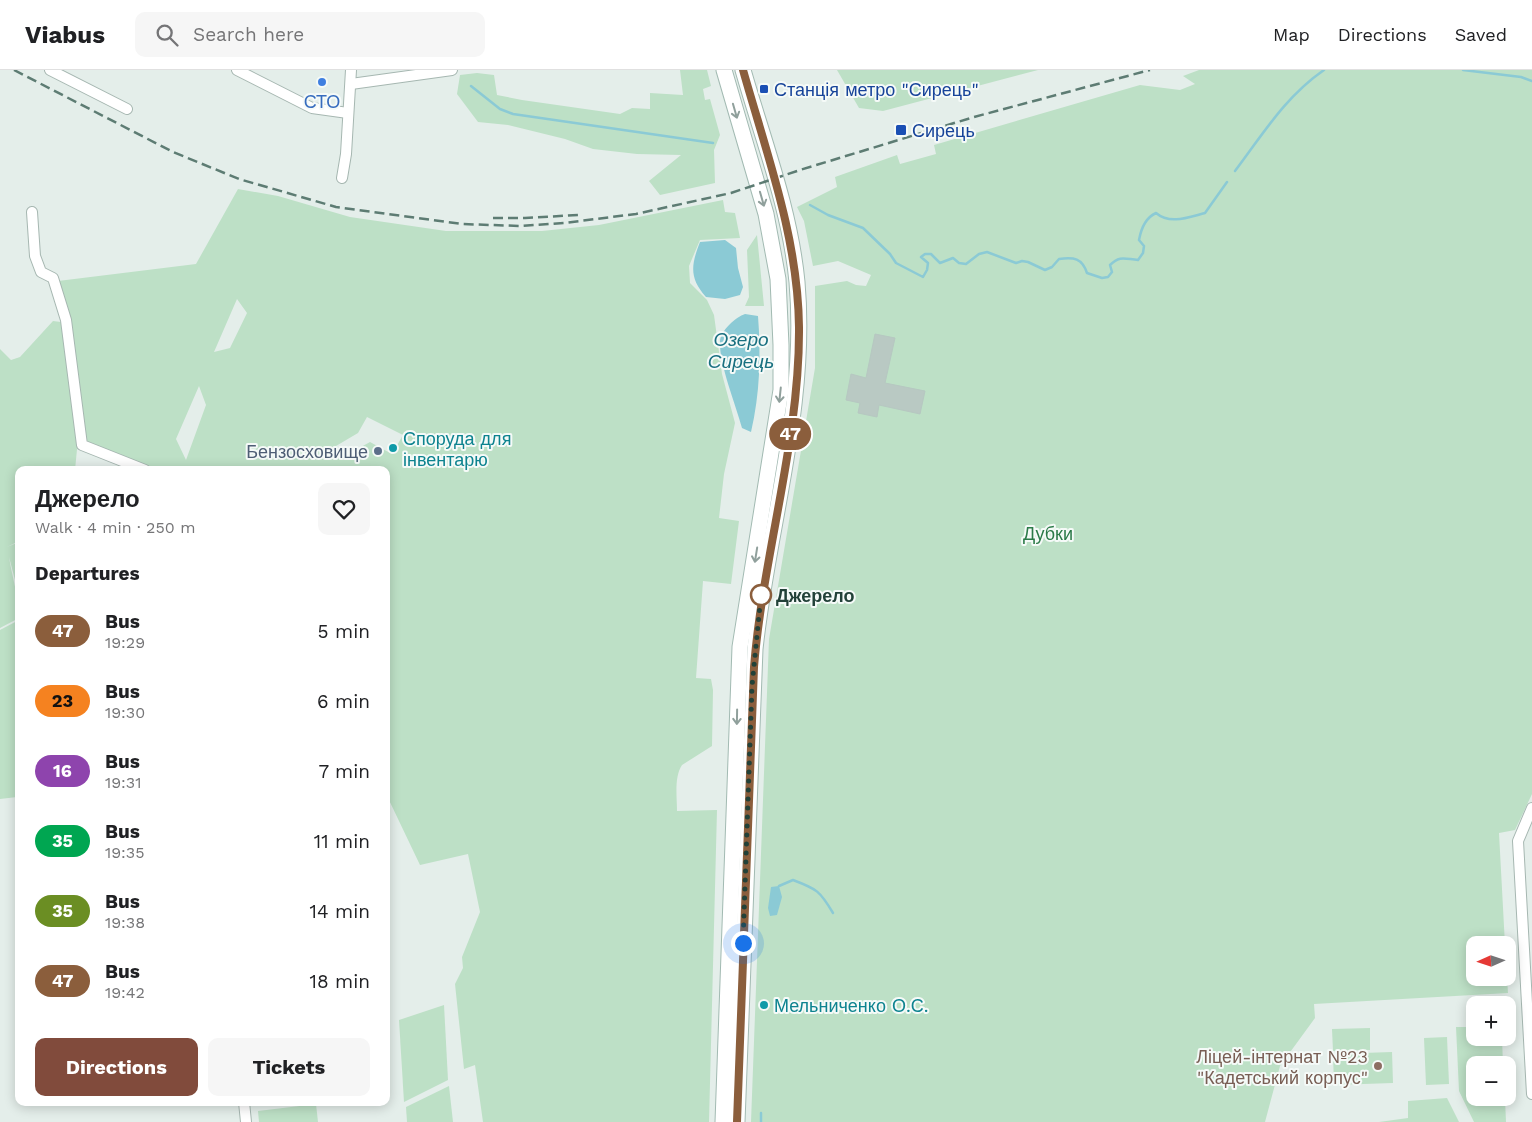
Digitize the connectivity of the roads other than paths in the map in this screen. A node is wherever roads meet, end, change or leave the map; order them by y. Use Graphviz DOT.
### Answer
graph roads {
  1 [pos="50,70"];
  2 [pos="237,70"];
  3 [pos="351,70"];
  4 [pos="452,70"];
  5 [pos="724,70"];
  6 [pos="743,70"];
  7 [pos="350,84"];
  8 [pos="128,109"];
  9 [pos="348,113"];
  10 [pos="342,178"];
  11 [pos="32,212"];
  12 [pos="135,466"];
  13 [pos="1532,808"];
  14 [pos="1529,1004"];
  15 [pos="1532,1094"];
  16 [pos="244,1106"];
  17 [pos="246,1122"];
  18 [pos="723,1122"];
  19 [pos="737,1122"];
  1 -- 8 [label="street"];
  2 -- 9 [label="street"];
  3 -- 7 [label="street"];
  4 -- 7 [label="street"];
  5 -- 18 [label="main road, one-way"];
  6 -- 19 [label="main road"];
  7 -- 9 [label="street"];
  9 -- 10 [label="street"];
  11 -- 12 [label="street"];
  13 -- 14 [label="street"];
  14 -- 15 [label="street"];
  16 -- 17 [label="street"];
}
